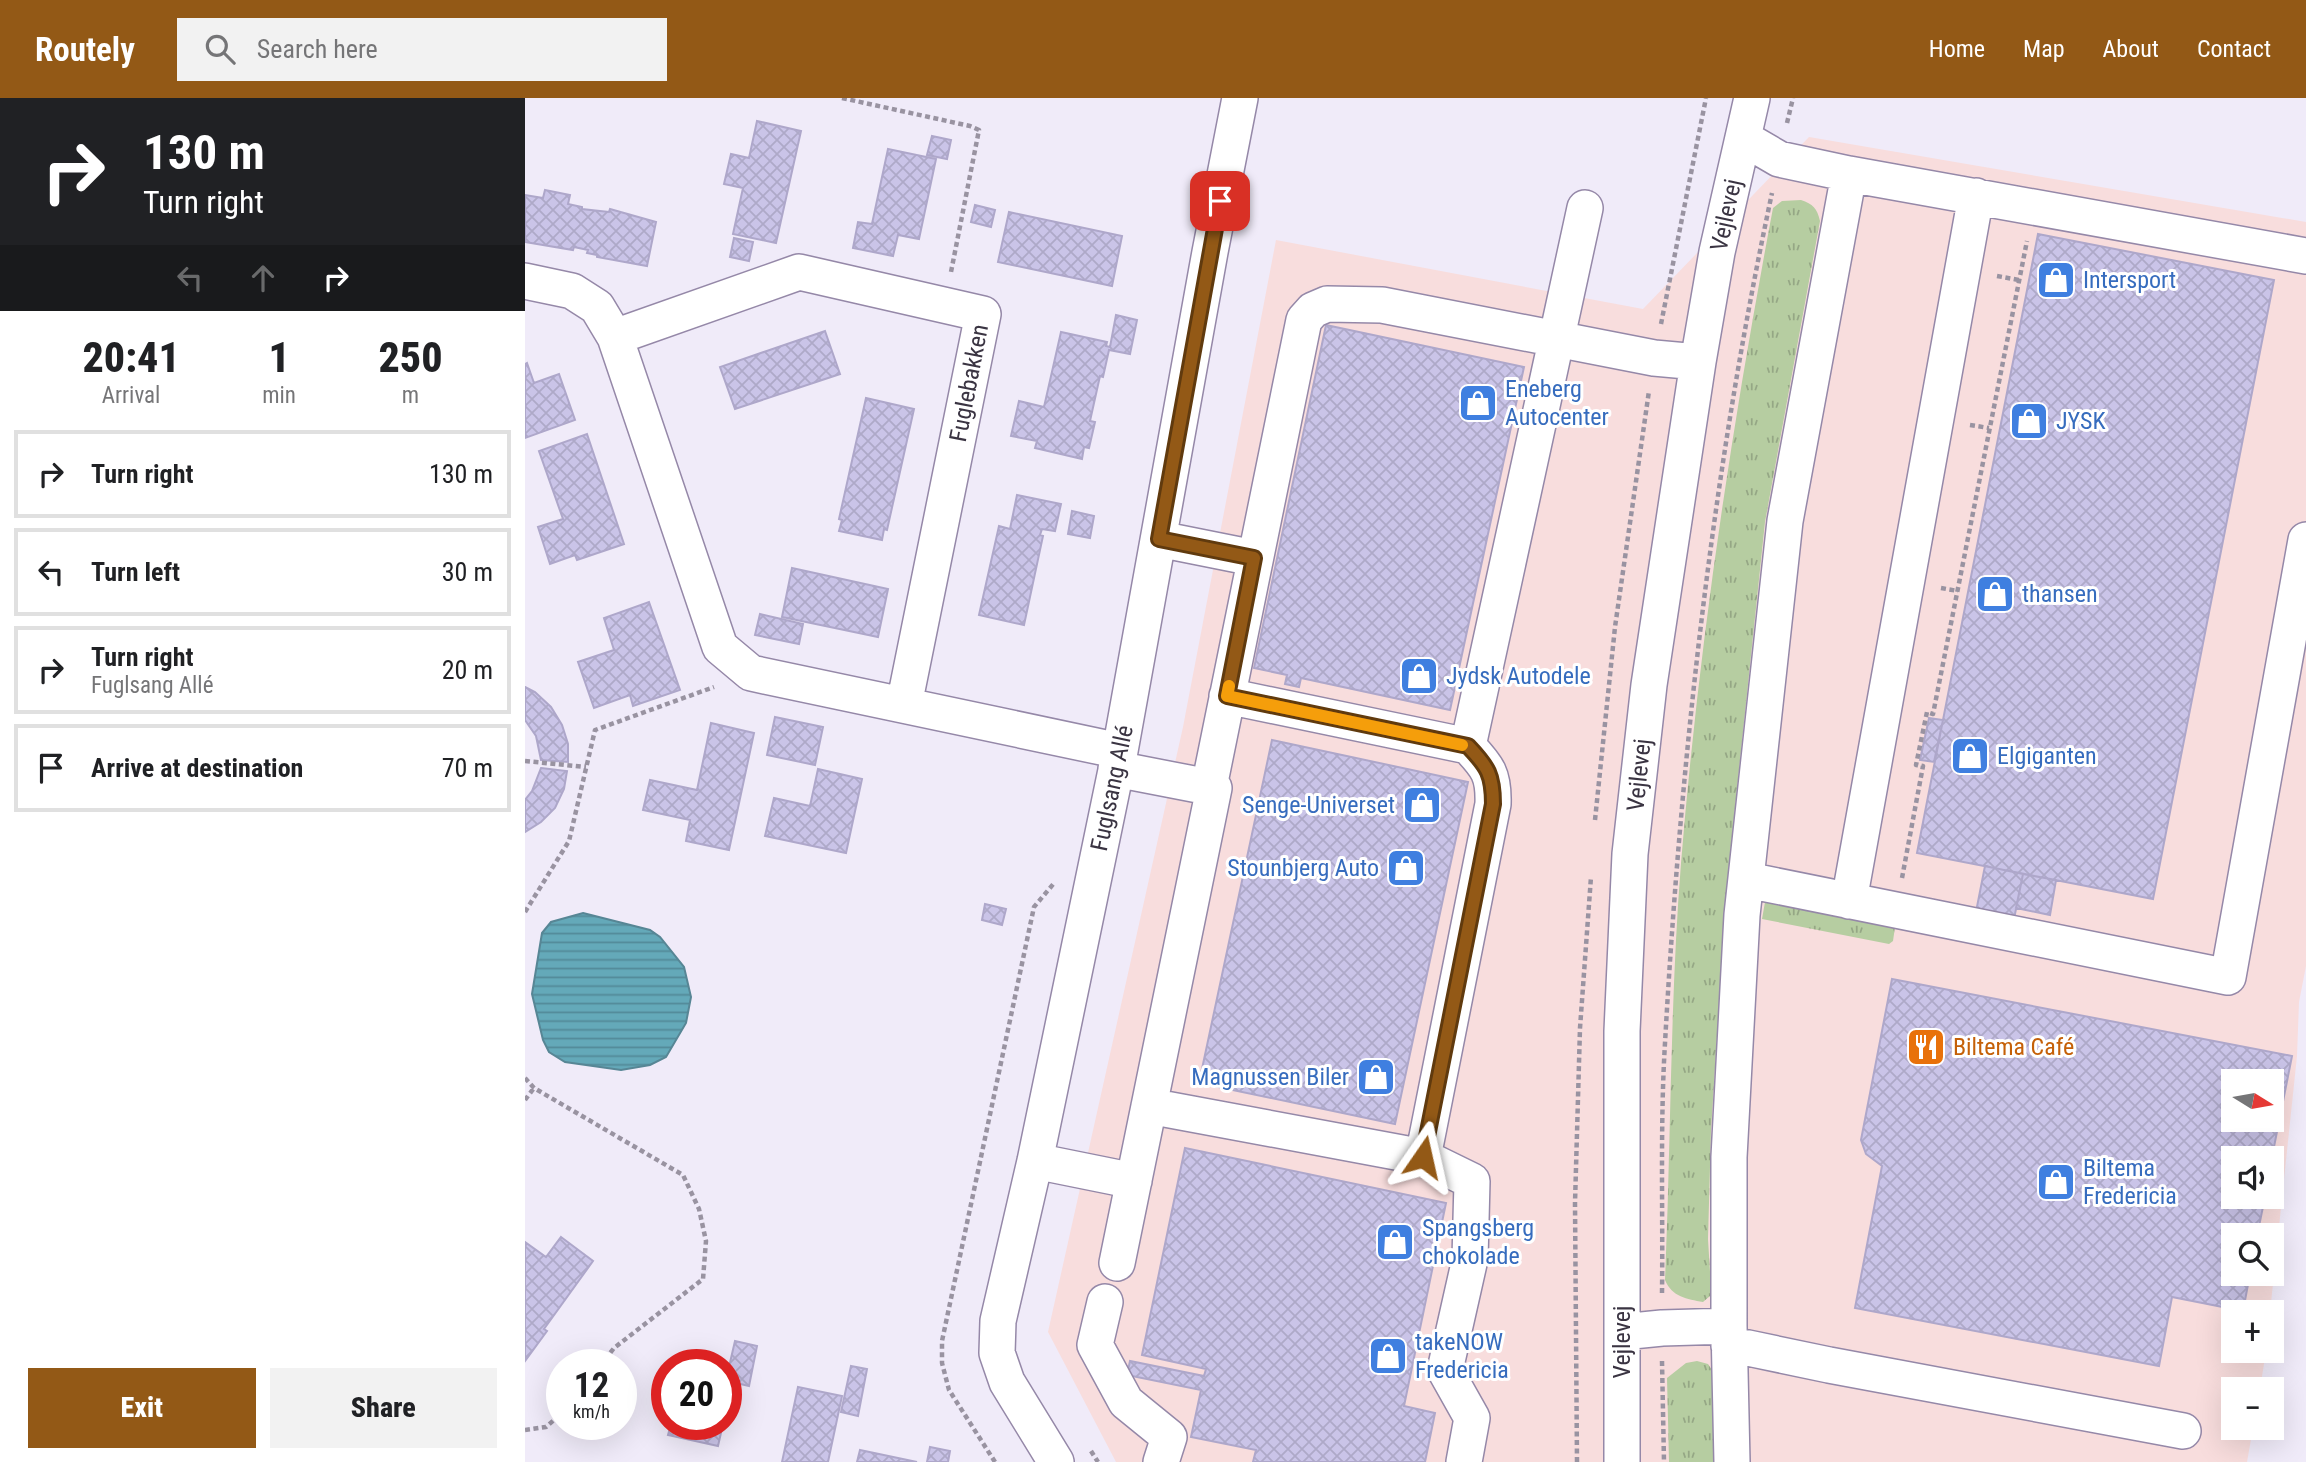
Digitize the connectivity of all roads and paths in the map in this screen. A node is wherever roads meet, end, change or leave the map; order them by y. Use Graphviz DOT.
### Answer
graph roads {
  1 [pos="842,98"];
  2 [pos="1240,98"];
  3 [pos="1752,98"];
  4 [pos="1793,98"];
  5 [pos="1743,138"];
  6 [pos="1779,159"];
  7 [pos="1849,174"];
  8 [pos="1976,196"];
  9 [pos="2034,206"];
  10 [pos="1585,208"];
  11 [pos="2306,256"];
  12 [pos="525,281"];
  13 [pos="945,305"];
  14 [pos="615,337"];
  15 [pos="1556,339"];
  16 [pos="1698,362"];
  17 [pos="1159,539"];
  18 [pos="2306,540"];
  19 [pos="1254,558"];
  20 [pos="751,673"];
  21 [pos="1227,696"];
  22 [pos="904,705"];
  23 [pos="1468,746"];
  24 [pos="1118,760"];
  25 [pos="525,761"];
  26 [pos="586,767"];
  27 [pos="1209,787"];
  28 [pos="1058,875"];
  29 [pos="1747,880"];
  30 [pos="1849,901"];
  31 [pos="1896,909"];
  32 [pos="525,912"];
  33 [pos="525,1077"];
  34 [pos="534,1088"];
  35 [pos="525,1100"];
  36 [pos="1149,1106"];
  37 [pos="1423,1157"];
  38 [pos="1035,1161"];
  39 [pos="1134,1181"];
  40 [pos="1117,1263"];
  41 [pos="1105,1302"];
  42 [pos="1662,1328"];
  43 [pos="1622,1332"];
  44 [pos="1729,1336"];
  45 [pos="613,1349"];
  46 [pos="546,1427"];
  47 [pos="525,1430"];
  48 [pos="2183,1431"];
  49 [pos="995,1462"];
  50 [pos="1056,1462"];
  51 [pos="1161,1462"];
  52 [pos="1464,1462"];
  53 [pos="1622,1462"];
  54 [pos="1664,1462"];
  55 [pos="1732,1462"];
  1 -- 13 [label="path"];
  2 -- 17 [label="street, Fuglsang Allé"];
  3 -- 5 [label="street, Vejlevej"];
  4 -- 6 [label="path"];
  5 -- 6 [label="street"];
  5 -- 16 [label="street, Vejlevej"];
  6 -- 7 [label="street"];
  6 -- 42 [label="path"];
  7 -- 8 [label="street"];
  7 -- 29 [label="street"];
  8 -- 9 [label="street"];
  8 -- 30 [label="street"];
  9 -- 11 [label="street"];
  9 -- 31 [label="path"];
  10 -- 15 [label="street"];
  12 -- 14 [label="street"];
  13 -- 14 [label="street, Fuglebakken"];
  13 -- 22 [label="street, Fuglebakken"];
  14 -- 20 [label="street"];
  15 -- 16 [label="street"];
  15 -- 19 [label="street"];
  15 -- 23 [label="street"];
  16 -- 43 [label="street, Vejlevej"];
  17 -- 19 [label="street"];
  17 -- 24 [label="street, Fuglsang Allé"];
  18 -- 31 [label="street"];
  19 -- 21 [label="street"];
  20 -- 22 [label="street"];
  20 -- 26 [label="path"];
  21 -- 23 [label="street"];
  21 -- 27 [label="street"];
  22 -- 24 [label="street"];
  23 -- 37 [label="street"];
  24 -- 27 [label="street"];
  24 -- 38 [label="street, Fuglsang Allé"];
  25 -- 26 [label="path"];
  26 -- 32 [label="path"];
  27 -- 36 [label="street"];
  28 -- 49 [label="path"];
  29 -- 30 [label="street"];
  29 -- 44 [label="street"];
  30 -- 31 [label="street"];
  33 -- 34 [label="path"];
  34 -- 35 [label="path"];
  34 -- 45 [label="path"];
  36 -- 37 [label="street"];
  36 -- 39 [label="street"];
  37 -- 52 [label="street"];
  38 -- 39 [label="street"];
  38 -- 50 [label="street, Fuglsang Allé"];
  39 -- 40 [label="street"];
  41 -- 51 [label="street"];
  42 -- 43 [label="street"];
  42 -- 44 [label="street"];
  42 -- 54 [label="path"];
  43 -- 53 [label="street, Vejlevej"];
  44 -- 48 [label="street"];
  44 -- 55 [label="street"];
  46 -- 47 [label="path"];
}
